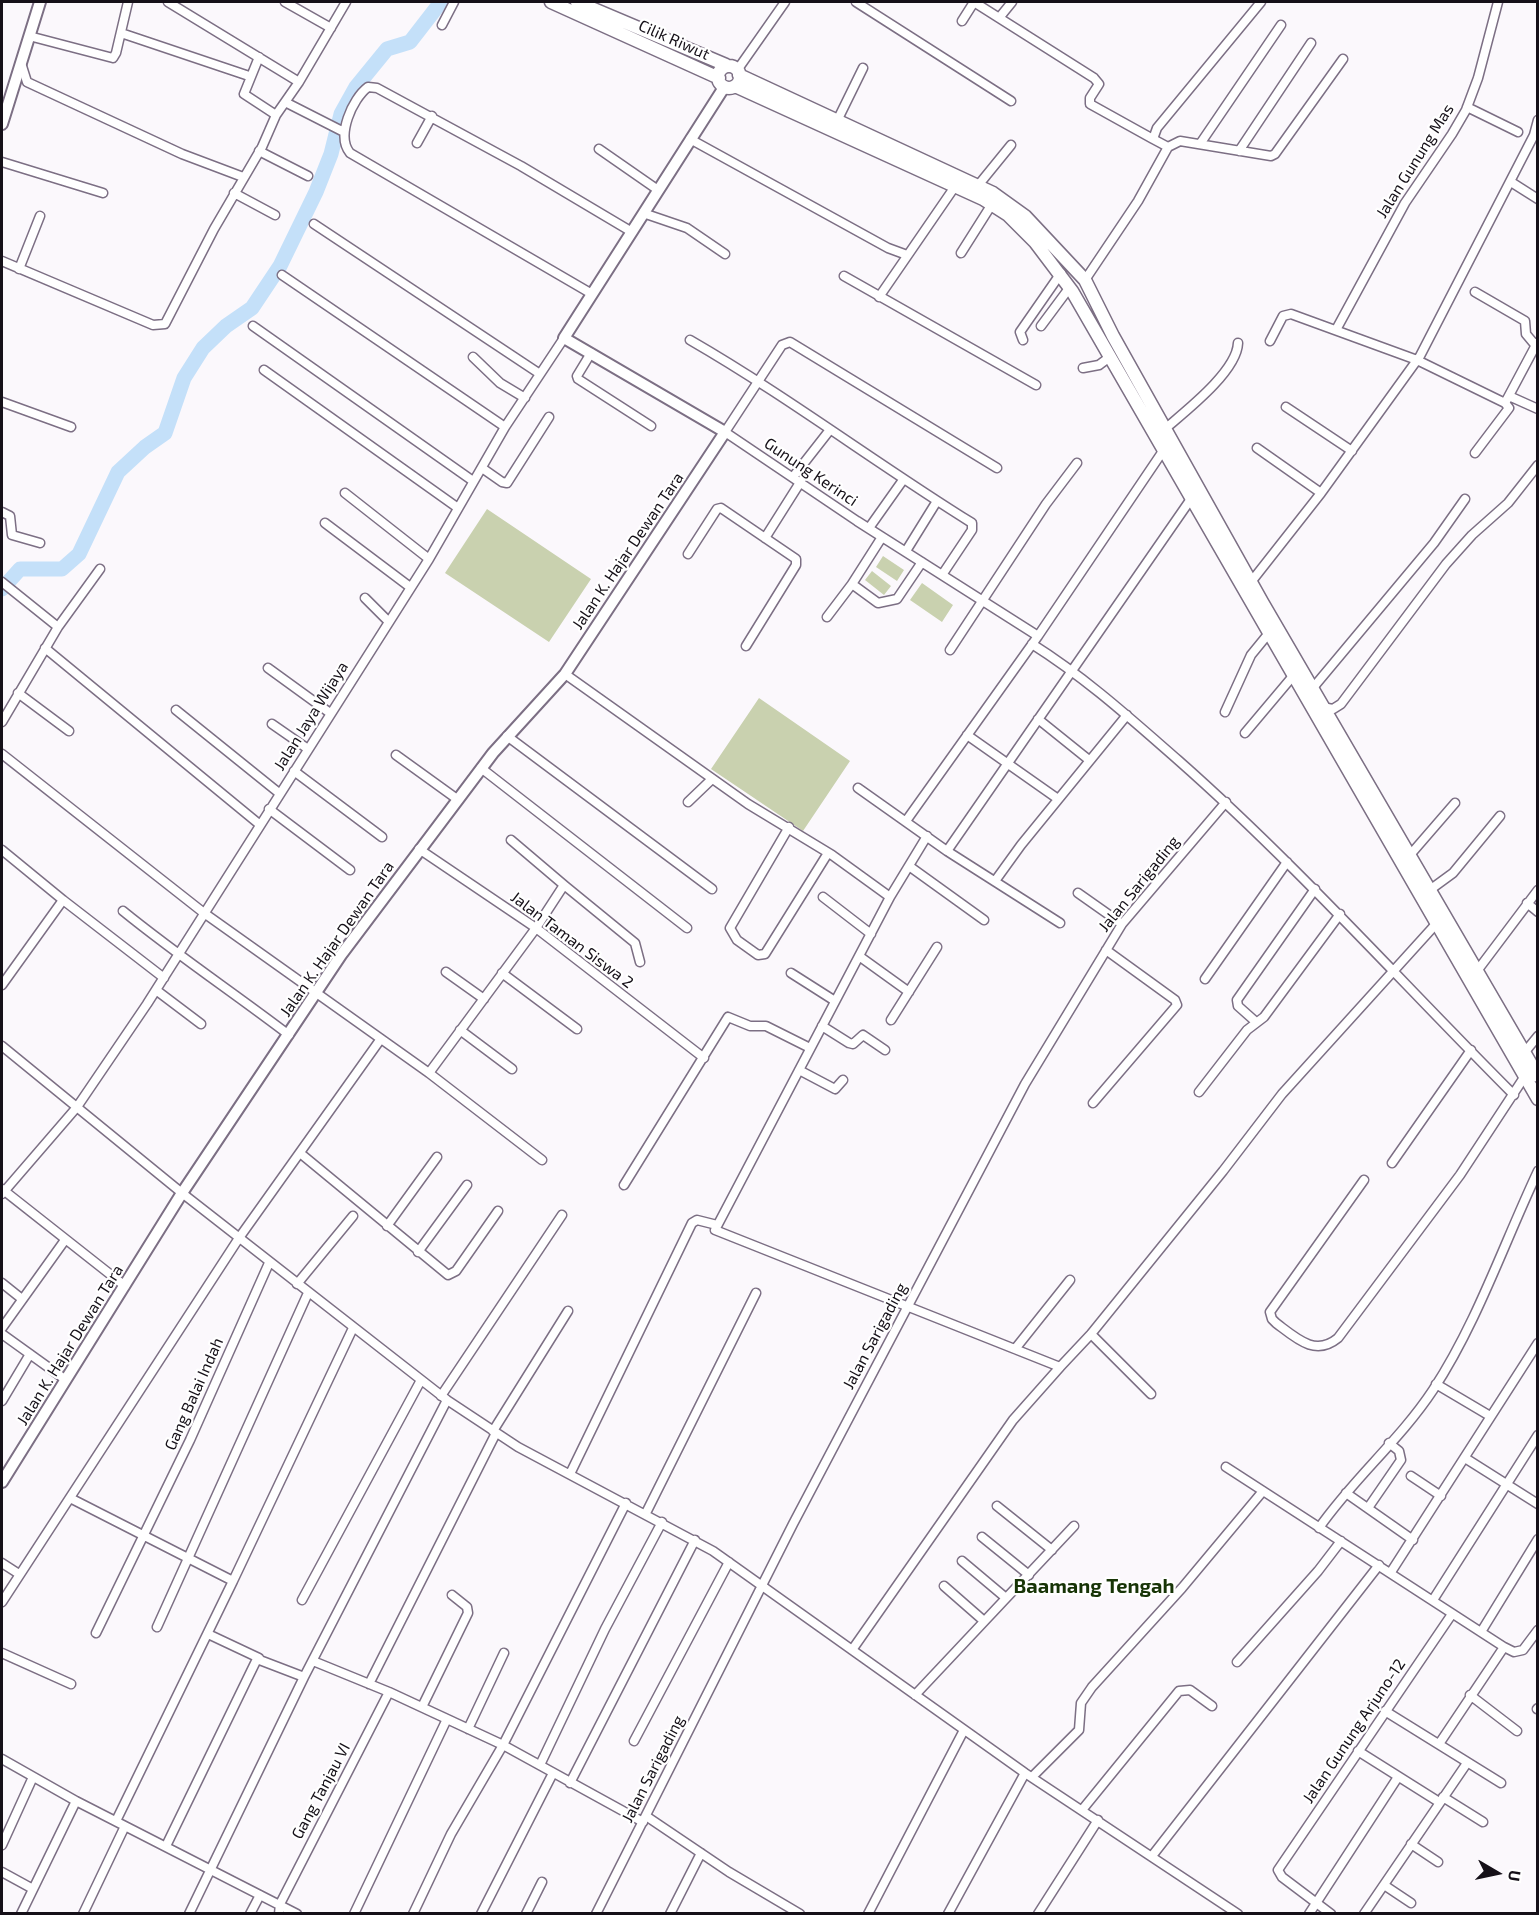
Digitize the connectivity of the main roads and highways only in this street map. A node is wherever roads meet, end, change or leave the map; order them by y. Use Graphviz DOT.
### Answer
graph roads {
  1 [pos="577,2"];
  2 [pos="557,3"];
  3 [pos="733,81"];
  4 [pos="976,189"];
  5 [pos="1258,605"];
  6 [pos="1425,893"];
  7 [pos="1496,1015"];
  8 [pos="1531,1076"];
  9 [pos="1538,1099"];
  1 -- 3 [label="main road, Cilik Riwut"];
  2 -- 3 [label="main road, Cilik Riwut"];
  3 -- 4 [label="main road"];
  3 -- 4 [label="main road"];
  4 -- 5 [label="main road"];
  4 -- 5 [label="main road"];
  5 -- 6 [label="main road"];
  5 -- 6 [label="main road"];
  6 -- 7 [label="main road"];
  6 -- 7 [label="main road"];
  7 -- 8 [label="main road"];
  7 -- 8 [label="main road"];
  8 -- 9 [label="main road"];
}
